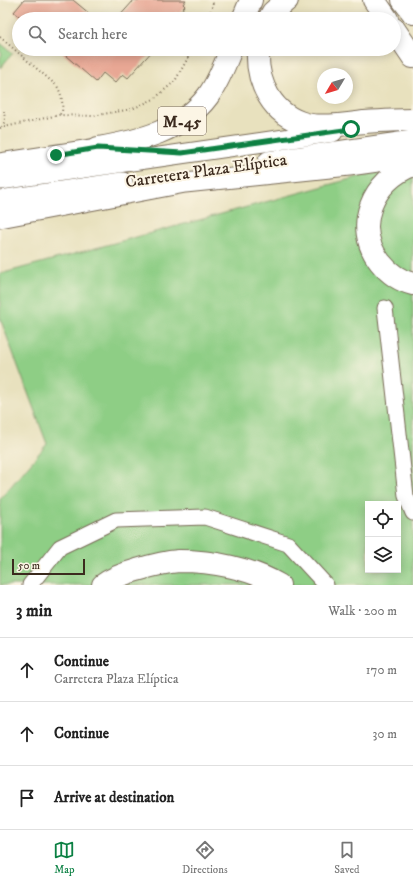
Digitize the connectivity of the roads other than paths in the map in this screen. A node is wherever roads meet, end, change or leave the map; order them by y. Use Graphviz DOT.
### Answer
graph roads {
  1 [pos="251,0"];
  2 [pos="287,0"];
  3 [pos="403,0"];
  4 [pos="246,12"];
  5 [pos="273,12"];
  6 [pos="413,13"];
  7 [pos="401,40"];
  8 [pos="228,56"];
  9 [pos="258,56"];
  10 [pos="413,58"];
  11 [pos="413,120"];
  12 [pos="413,140"];
  13 [pos="98,148"];
  14 [pos="182,153"];
  15 [pos="413,157"];
  16 [pos="0,163"];
  17 [pos="413,165"];
  18 [pos="0,180"];
  19 [pos="0,213"];
  20 [pos="413,284"];
  21 [pos="385,308"];
  22 [pos="413,513"];
  23 [pos="30,585"];
  24 [pos="103,585"];
  25 [pos="279,585"];
  26 [pos="326,585"];
  1 -- 4 [label="highway"];
  2 -- 5 [label="highway"];
  3 -- 6 [label="highway"];
  7 -- 10 [label="highway"];
  8 -- 13 [label="highway, M-45"];
  9 -- 11 [label="highway"];
  11 -- 14 [label="main road, Carretera Plaza Elíptica"];
  12 -- 19 [label="main road, Carretera Plaza Elíptica"];
  13 -- 14 [label="main road, Carretera Plaza Elíptica"];
  13 -- 16 [label="main road, Carretera Plaza Elíptica"];
  14 -- 18 [label="main road, Carretera Plaza Elíptica"];
  15 -- 19 [label="main road"];
  17 -- 20 [label="highway"];
  21 -- 22 [label="lane"];
  23 -- 26 [label="lane"];
  24 -- 25 [label="highway"];
}
